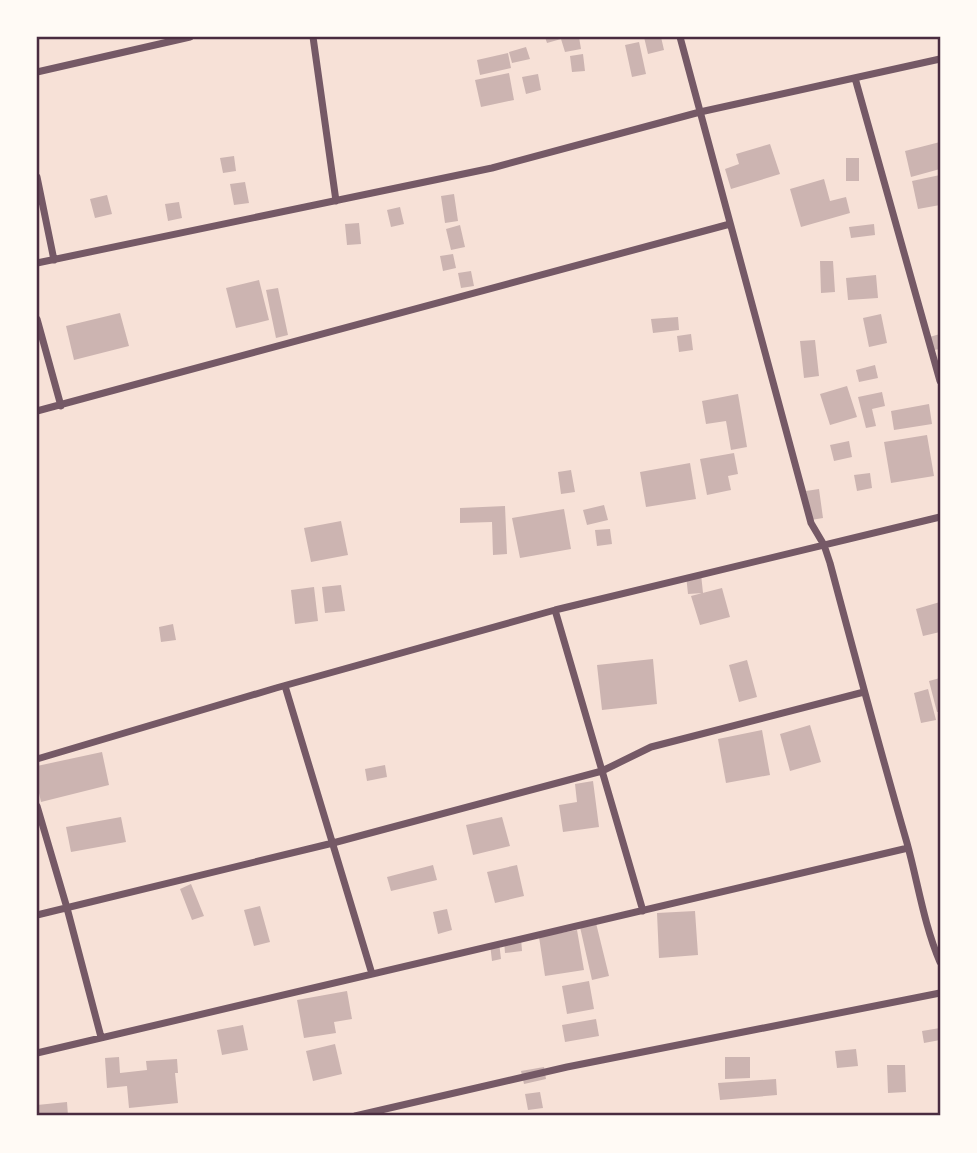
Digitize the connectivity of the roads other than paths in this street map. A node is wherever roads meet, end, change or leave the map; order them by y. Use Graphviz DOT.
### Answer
graph roads {
  1 [pos="190,37"];
  2 [pos="313,37"];
  3 [pos="680,37"];
  4 [pos="940,59"];
  5 [pos="37,72"];
  6 [pos="855,78"];
  7 [pos="700,112"];
  8 [pos="37,177"];
  9 [pos="336,201"];
  10 [pos="730,224"];
  11 [pos="54,260"];
  12 [pos="37,263"];
  13 [pos="37,319"];
  14 [pos="940,381"];
  15 [pos="61,406"];
  16 [pos="37,411"];
  17 [pos="940,517"];
  18 [pos="824,545"];
  19 [pos="555,610"];
  20 [pos="285,686"];
  21 [pos="864,692"];
  22 [pos="37,759"];
  23 [pos="602,771"];
  24 [pos="37,806"];
  25 [pos="332,843"];
  26 [pos="908,848"];
  27 [pos="67,908"];
  28 [pos="643,911"];
  29 [pos="37,915"];
  30 [pos="940,962"];
  31 [pos="372,974"];
  32 [pos="940,993"];
  33 [pos="101,1037"];
  34 [pos="37,1053"];
  35 [pos="355,1116"];
  1 -- 5 [label="street"];
  2 -- 9 [label="street"];
  3 -- 7 [label="street"];
  4 -- 6 [label="street"];
  6 -- 7 [label="street"];
  6 -- 14 [label="street"];
  7 -- 9 [label="street"];
  7 -- 10 [label="street"];
  8 -- 11 [label="street"];
  9 -- 11 [label="street"];
  10 -- 15 [label="street"];
  10 -- 18 [label="street"];
  11 -- 12 [label="street"];
  13 -- 15 [label="street"];
  15 -- 16 [label="street"];
  17 -- 18 [label="street"];
  18 -- 19 [label="street"];
  18 -- 21 [label="street"];
  19 -- 20 [label="street"];
  19 -- 23 [label="street"];
  20 -- 22 [label="street"];
  20 -- 25 [label="street"];
  21 -- 23 [label="street"];
  21 -- 26 [label="street"];
  23 -- 25 [label="street"];
  23 -- 28 [label="street"];
  24 -- 27 [label="street"];
  25 -- 27 [label="street"];
  25 -- 31 [label="street"];
  26 -- 28 [label="street"];
  26 -- 30 [label="street"];
  27 -- 29 [label="street"];
  27 -- 33 [label="street"];
  28 -- 31 [label="street"];
  31 -- 33 [label="street"];
  32 -- 35 [label="street"];
  33 -- 34 [label="street"];
}
